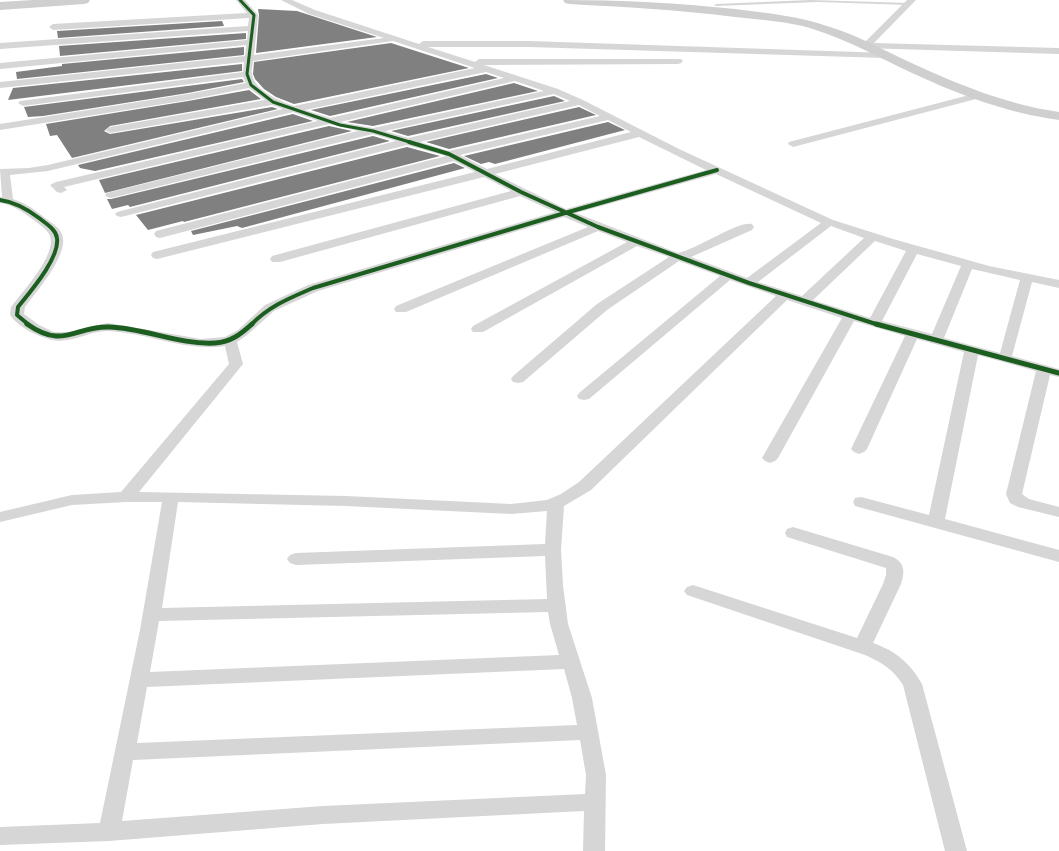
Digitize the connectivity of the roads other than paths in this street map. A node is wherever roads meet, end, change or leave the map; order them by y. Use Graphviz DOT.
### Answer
graph roads {
  1 [pos="84,0"];
  2 [pos="240,0"];
  3 [pos="285,0"];
  4 [pos="569,0"];
  5 [pos="63,1"];
  6 [pos="910,2"];
  7 [pos="718,5"];
  8 [pos="0,6"];
  9 [pos="254,15"];
  10 [pos="53,27"];
  11 [pos="252,28"];
  12 [pos="394,40"];
  13 [pos="251,42"];
  14 [pos="408,44"];
  15 [pos="0,46"];
  16 [pos="866,46"];
  17 [pos="1059,51"];
  18 [pos="885,55"];
  19 [pos="248,60"];
  20 [pos="464,62"];
  21 [pos="678,62"];
  22 [pos="0,66"];
  23 [pos="486,69"];
  24 [pos="247,74"];
  25 [pos="516,78"];
  26 [pos="0,85"];
  27 [pos="251,85"];
  28 [pos="555,91"];
  29 [pos="977,96"];
  30 [pos="273,102"];
  31 [pos="580,102"];
  32 [pos="24,103"];
  33 [pos="294,110"];
  34 [pos="1059,116"];
  35 [pos="610,117"];
  36 [pos="329,121"];
  37 [pos="0,127"];
  38 [pos="110,130"];
  39 [pos="373,132"];
  40 [pos="641,133"];
  41 [pos="409,141"];
  42 [pos="793,144"];
  43 [pos="452,155"];
  44 [pos="717,170"];
  45 [pos="2,172"];
  46 [pos="486,172"];
  47 [pos="61,190"];
  48 [pos="521,192"];
  49 [pos="111,195"];
  50 [pos="4,201"];
  51 [pos="565,213"];
  52 [pos="122,214"];
  53 [pos="829,222"];
  54 [pos="598,227"];
  55 [pos="748,227"];
  56 [pos="160,234"];
  57 [pos="872,237"];
  58 [pos="637,241"];
  59 [pos="913,249"];
  60 [pos="157,255"];
  61 [pos="679,256"];
  62 [pos="276,259"];
  63 [pos="968,264"];
  64 [pos="729,275"];
  65 [pos="1027,278"];
  66 [pos="749,283"];
  67 [pos="1059,284"];
  68 [pos="785,295"];
  69 [pos="804,301"];
  70 [pos="401,309"];
  71 [pos="850,316"];
  72 [pos="874,323"];
  73 [pos="478,329"];
  74 [pos="913,333"];
  75 [pos="230,340"];
  76 [pos="936,340"];
  77 [pos="972,349"];
  78 [pos="1005,358"];
  79 [pos="1044,369"];
  80 [pos="1059,373"];
  81 [pos="518,379"];
  82 [pos="584,396"];
  83 [pos="859,449"];
  84 [pos="770,458"];
  85 [pos="126,497"];
  86 [pos="171,497"];
  87 [pos="861,502"];
  88 [pos="556,504"];
  89 [pos="1059,512"];
  90 [pos="0,517"];
  91 [pos="936,523"];
  92 [pos="793,533"];
  93 [pos="553,550"];
  94 [pos="1059,556"];
  95 [pos="296,559"];
  96 [pos="693,591"];
  97 [pos="557,606"];
  98 [pos="152,615"];
  99 [pos="862,647"];
  100 [pos="571,662"];
  101 [pos="139,680"];
  102 [pos="589,732"];
  103 [pos="125,752"];
  104 [pos="596,802"];
  105 [pos="109,832"];
  106 [pos="0,836"];
  107 [pos="594,851"];
  108 [pos="956,851"];
  1 -- 5 [label="street"];
  2 -- 9 [label="street"];
  3 -- 12 [label="street"];
  4 -- 7 [label="street"];
  5 -- 8 [label="street"];
  6 -- 7 [label="lane"];
  6 -- 16 [label="street"];
  7 -- 16 [label="street"];
  9 -- 10 [label="street"];
  9 -- 11 [label="street"];
  11 -- 13 [label="street"];
  11 -- 15 [label="street"];
  12 -- 14 [label="street"];
  12 -- 19 [label="street"];
  13 -- 19 [label="street"];
  13 -- 22 [label="street"];
  14 -- 18 [label="street"];
  14 -- 20 [label="street"];
  16 -- 17 [label="street"];
  16 -- 18 [label="street"];
  18 -- 29 [label="street"];
  19 -- 24 [label="street"];
  19 -- 26 [label="street"];
  20 -- 21 [label="street"];
  20 -- 23 [label="street"];
  23 -- 25 [label="street"];
  23 -- 33 [label="street"];
  24 -- 27 [label="street"];
  24 -- 32 [label="street"];
  25 -- 28 [label="street"];
  25 -- 36 [label="street"];
  27 -- 30 [label="street"];
  27 -- 37 [label="street"];
  28 -- 31 [label="street"];
  28 -- 39 [label="street"];
  29 -- 34 [label="street"];
  29 -- 42 [label="street"];
  30 -- 33 [label="street"];
  30 -- 38 [label="street"];
  31 -- 35 [label="street"];
  31 -- 41 [label="street"];
  33 -- 36 [label="street"];
  33 -- 45 [label="street"];
  35 -- 40 [label="street"];
  35 -- 43 [label="street"];
  36 -- 39 [label="street"];
  36 -- 47 [label="street"];
  39 -- 41 [label="street"];
  39 -- 49 [label="street"];
  40 -- 44 [label="street"];
  40 -- 46 [label="street"];
  41 -- 43 [label="street"];
  41 -- 52 [label="street"];
  43 -- 46 [label="street"];
  43 -- 56 [label="street"];
  44 -- 51 [label="street"];
  44 -- 53 [label="street"];
  45 -- 50 [label="street"];
  46 -- 48 [label="street"];
  46 -- 60 [label="street"];
  48 -- 51 [label="street"];
  48 -- 62 [label="street"];
  50 -- 75 [label="street"];
  51 -- 54 [label="street"];
  51 -- 75 [label="street"];
  53 -- 57 [label="street"];
  53 -- 66 [label="street"];
  54 -- 58 [label="street"];
  54 -- 70 [label="street"];
  55 -- 61 [label="street"];
  57 -- 59 [label="street"];
  57 -- 69 [label="street"];
  58 -- 61 [label="street"];
  58 -- 73 [label="street"];
  59 -- 63 [label="street"];
  59 -- 72 [label="street"];
  61 -- 64 [label="street"];
  61 -- 81 [label="street"];
  63 -- 65 [label="street"];
  63 -- 76 [label="street"];
  64 -- 66 [label="street"];
  64 -- 82 [label="street"];
  65 -- 67 [label="street"];
  65 -- 78 [label="street"];
  66 -- 68 [label="street"];
  68 -- 69 [label="street"];
  68 -- 88 [label="street"];
  69 -- 71 [label="street"];
  71 -- 72 [label="street"];
  71 -- 84 [label="street"];
  72 -- 74 [label="street"];
  74 -- 76 [label="street"];
  74 -- 83 [label="street"];
  75 -- 85 [label="street"];
  76 -- 77 [label="street"];
  77 -- 78 [label="street"];
  77 -- 91 [label="street"];
  78 -- 79 [label="street"];
  79 -- 80 [label="street"];
  79 -- 89 [label="street"];
  85 -- 86 [label="street"];
  85 -- 90 [label="street"];
  86 -- 88 [label="street"];
  86 -- 98 [label="street"];
  87 -- 91 [label="street"];
  88 -- 93 [label="street"];
  91 -- 94 [label="street"];
  92 -- 99 [label="street"];
  93 -- 95 [label="street"];
  93 -- 97 [label="street"];
  96 -- 99 [label="street"];
  97 -- 98 [label="street"];
  97 -- 100 [label="street"];
  98 -- 101 [label="street"];
  99 -- 108 [label="street"];
  100 -- 101 [label="street"];
  100 -- 102 [label="street"];
  101 -- 103 [label="street"];
  102 -- 103 [label="street"];
  102 -- 104 [label="street"];
  103 -- 105 [label="street"];
  104 -- 105 [label="street"];
  104 -- 107 [label="street"];
  105 -- 106 [label="street"];
}
